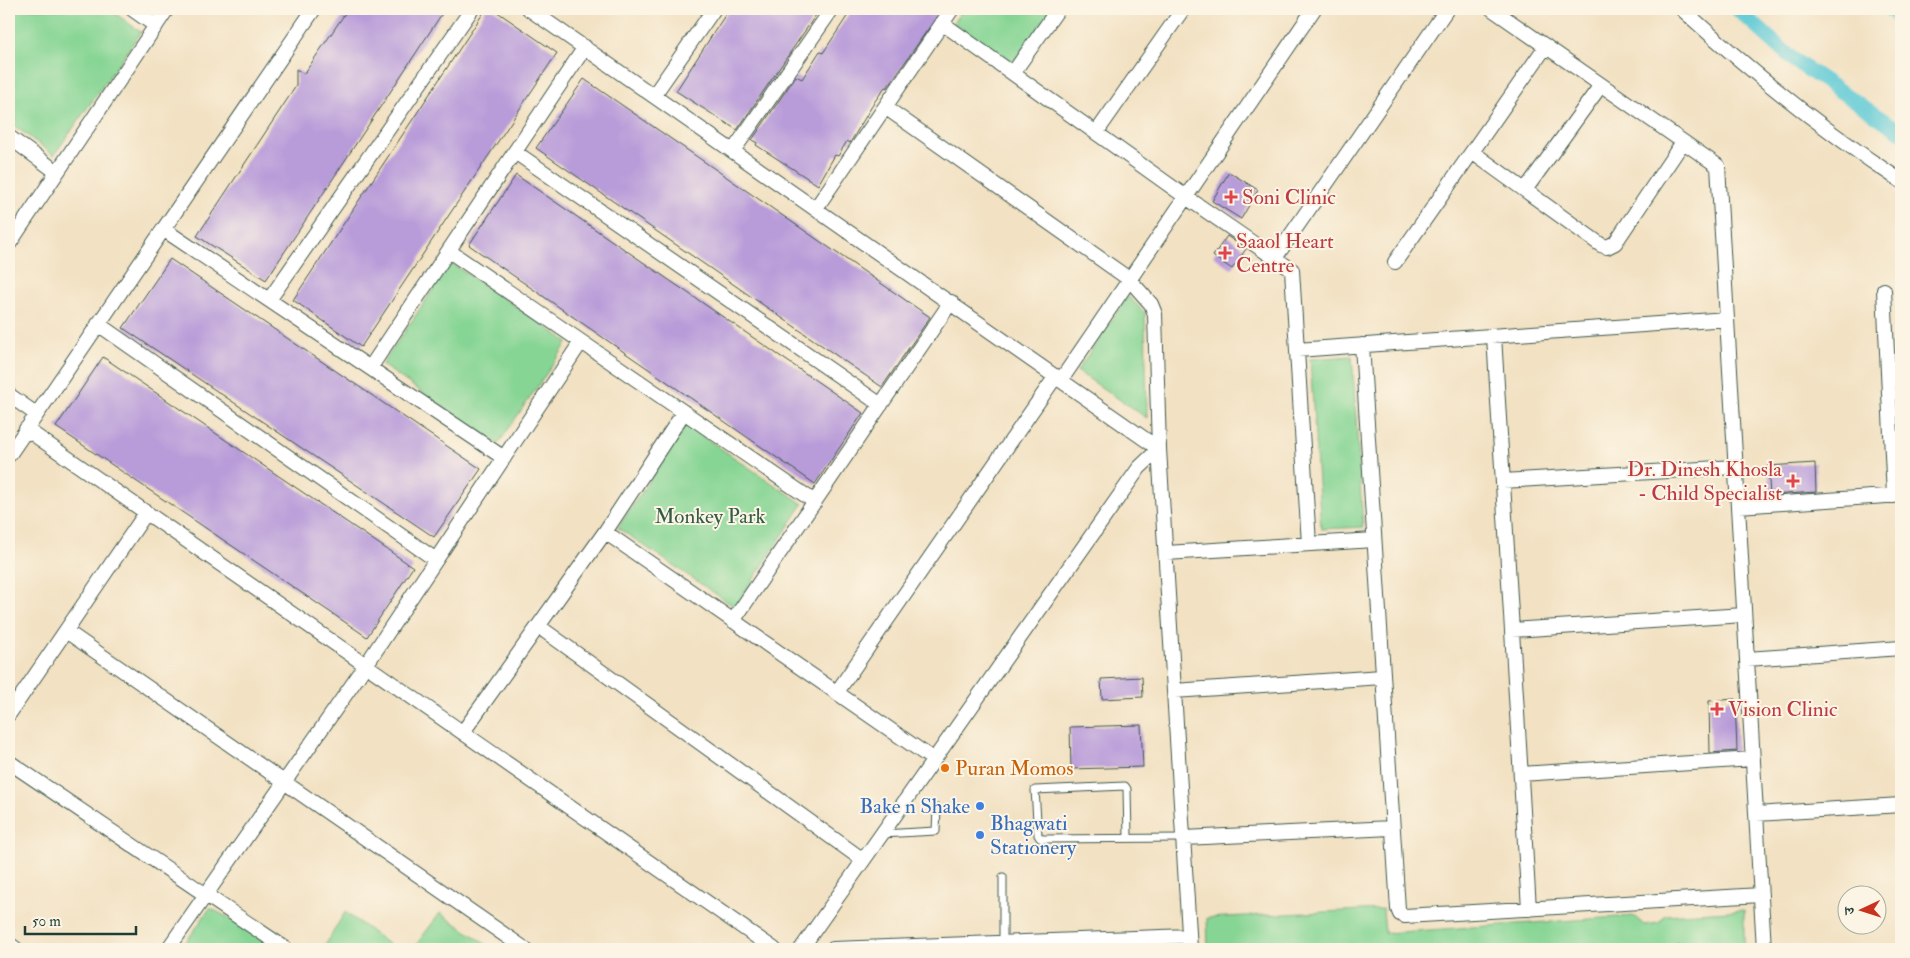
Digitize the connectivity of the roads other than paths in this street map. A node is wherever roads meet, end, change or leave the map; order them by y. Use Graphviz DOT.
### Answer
graph roads {
  1 [pos="132,9"];
  2 [pos="167,9"];
  3 [pos="314,9"];
  4 [pos="472,9"];
  5 [pos="529,9"];
  6 [pos="714,9"];
  7 [pos="832,9"];
  8 [pos="952,9"];
  9 [pos="1058,9"];
  10 [pos="1183,9"];
  11 [pos="1314,9"];
  12 [pos="1448,9"];
  13 [pos="1492,9"];
  14 [pos="1682,9"];
  15 [pos="942,23"];
  16 [pos="156,26"];
  17 [pos="1546,46"];
  18 [pos="585,48"];
  19 [pos="1013,73"];
  20 [pos="1601,85"];
  21 [pos="654,95"];
  22 [pos="884,107"];
  23 [pos="1096,133"];
  24 [pos="9,137"];
  25 [pos="1683,142"];
  26 [pos="734,151"];
  27 [pos="514,152"];
  28 [pos="1472,152"];
  29 [pos="57,172"];
  30 [pos="1901,181"];
  31 [pos="1525,190"];
  32 [pos="1186,197"];
  33 [pos="816,208"];
  34 [pos="163,229"];
  35 [pos="9,244"];
  36 [pos="449,251"];
  37 [pos="1275,258"];
  38 [pos="1395,262"];
  39 [pos="1129,279"];
  40 [pos="1884,290"];
  41 [pos="269,300"];
  42 [pos="951,302"];
  43 [pos="1727,319"];
  44 [pos="98,324"];
  45 [pos="1494,336"];
  46 [pos="581,342"];
  47 [pos="1362,345"];
  48 [pos="1297,350"];
  49 [pos="370,368"];
  50 [pos="1058,378"];
  51 [pos="9,395"];
  52 [pos="881,405"];
  53 [pos="684,412"];
  54 [pos="36,414"];
  55 [pos="26,429"];
  56 [pos="1159,449"];
  57 [pos="9,455"];
  58 [pos="504,458"];
  59 [pos="1735,468"];
  60 [pos="1503,481"];
  61 [pos="1898,495"];
  62 [pos="815,502"];
  63 [pos="1738,506"];
  64 [pos="146,513"];
  65 [pos="606,532"];
  66 [pos="1374,540"];
  67 [pos="1309,544"];
  68 [pos="1166,553"];
  69 [pos="436,560"];
  70 [pos="1744,615"];
  71 [pos="733,621"];
  72 [pos="538,626"];
  73 [pos="66,630"];
  74 [pos="1512,630"];
  75 [pos="1901,648"];
  76 [pos="1747,659"];
  77 [pos="366,665"];
  78 [pos="1382,677"];
  79 [pos="837,692"];
  80 [pos="1174,692"];
  81 [pos="9,714"];
  82 [pos="463,732"];
  83 [pos="1753,759"];
  84 [pos="934,760"];
  85 [pos="9,762"];
  86 [pos="1521,774"];
  87 [pos="284,782"];
  88 [pos="1901,805"];
  89 [pos="938,808"];
  90 [pos="1756,814"];
  91 [pos="1391,828"];
  92 [pos="881,834"];
  93 [pos="1128,838"];
  94 [pos="1184,838"];
  95 [pos="863,860"];
  96 [pos="1002,877"];
  97 [pos="206,894"];
  98 [pos="1761,894"];
  99 [pos="1529,909"];
  100 [pos="1004,943"];
  101 [pos="1190,943"];
  102 [pos="9,944"];
  103 [pos="16,949"];
  104 [pos="168,949"];
  105 [pos="286,949"];
  106 [pos="525,949"];
  107 [pos="774,949"];
  108 [pos="800,949"];
  109 [pos="833,949"];
  110 [pos="1764,949"];
  1 -- 16 [label="street"];
  2 -- 16 [label="street"];
  3 -- 34 [label="street"];
  4 -- 41 [label="street"];
  5 -- 18 [label="street"];
  6 -- 21 [label="street"];
  7 -- 26 [label="street"];
  8 -- 15 [label="street"];
  9 -- 19 [label="street"];
  10 -- 23 [label="street"];
  11 -- 32 [label="street"];
  12 -- 37 [label="street"];
  13 -- 17 [label="street"];
  14 -- 30 [label="street"];
  15 -- 19 [label="street"];
  15 -- 22 [label="street"];
  16 -- 29 [label="street"];
  17 -- 20 [label="street"];
  17 -- 28 [label="street"];
  18 -- 21 [label="street"];
  18 -- 27 [label="street"];
  19 -- 23 [label="street"];
  20 -- 25 [label="street"];
  20 -- 31 [label="street"];
  21 -- 26 [label="street"];
  22 -- 33 [label="street"];
  22 -- 39 [label="street"];
  23 -- 32 [label="street"];
  24 -- 29 [label="street"];
  25 -- 31 [label="street"];
  25 -- 43 [label="street"];
  26 -- 33 [label="street"];
  27 -- 36 [label="street"];
  27 -- 52 [label="street"];
  28 -- 31 [label="street"];
  28 -- 38 [label="street"];
  29 -- 35 [label="street"];
  32 -- 37 [label="street"];
  32 -- 39 [label="street"];
  33 -- 42 [label="street"];
  34 -- 41 [label="street"];
  34 -- 44 [label="street"];
  36 -- 46 [label="street"];
  36 -- 49 [label="street"];
  37 -- 48 [label="street"];
  39 -- 50 [label="street"];
  39 -- 56 [label="street"];
  40 -- 61 [label="street"];
  41 -- 49 [label="street"];
  42 -- 50 [label="street"];
  42 -- 52 [label="street"];
  43 -- 45 [label="street"];
  43 -- 59 [label="street"];
  44 -- 54 [label="street"];
  44 -- 69 [label="street"];
  45 -- 47 [label="street"];
  45 -- 60 [label="street"];
  46 -- 53 [label="street"];
  46 -- 58 [label="street"];
  47 -- 48 [label="street"];
  47 -- 66 [label="street"];
  48 -- 67 [label="street"];
  49 -- 58 [label="street"];
  50 -- 56 [label="street"];
  50 -- 79 [label="street"];
  51 -- 54 [label="street"];
  52 -- 62 [label="street"];
  53 -- 62 [label="street"];
  53 -- 65 [label="street"];
  54 -- 55 [label="street"];
  55 -- 57 [label="street"];
  55 -- 64 [label="street"];
  56 -- 68 [label="street"];
  56 -- 84 [label="street"];
  58 -- 69 [label="street"];
  59 -- 60 [label="street"];
  59 -- 63 [label="street"];
  60 -- 74 [label="street"];
  61 -- 63 [label="street"];
  62 -- 71 [label="street"];
  63 -- 70 [label="street"];
  64 -- 73 [label="street"];
  64 -- 77 [label="street"];
  65 -- 71 [label="street"];
  65 -- 72 [label="street"];
  66 -- 67 [label="street"];
  66 -- 78 [label="street"];
  67 -- 68 [label="street"];
  68 -- 80 [label="street"];
  69 -- 77 [label="street"];
  70 -- 74 [label="street"];
  70 -- 76 [label="street"];
  71 -- 79 [label="street"];
  72 -- 82 [label="street"];
  72 -- 95 [label="street"];
  73 -- 81 [label="street"];
  73 -- 87 [label="street"];
  74 -- 86 [label="street"];
  75 -- 76 [label="street"];
  76 -- 83 [label="street"];
  77 -- 82 [label="street"];
  77 -- 87 [label="street"];
  78 -- 80 [label="street"];
  78 -- 91 [label="street"];
  79 -- 84 [label="street"];
  80 -- 94 [label="street"];
  82 -- 107 [label="street"];
  83 -- 86 [label="street"];
  83 -- 90 [label="street"];
  84 -- 92 [label="street"];
  85 -- 97 [label="street"];
  86 -- 99 [label="street"];
  87 -- 97 [label="street"];
  87 -- 106 [label="street"];
  88 -- 90 [label="street"];
  89 -- 92 [label="lane"];
  90 -- 98 [label="street"];
  91 -- 94 [label="street"];
  91 -- 99 [label="street"];
  92 -- 95 [label="street"];
  93 -- 93 [label="lane"];
  93 -- 94 [label="lane"];
  94 -- 101 [label="street"];
  95 -- 108 [label="street"];
  96 -- 100 [label="lane"];
  97 -- 104 [label="street"];
  97 -- 105 [label="street"];
  98 -- 99 [label="street"];
  98 -- 110 [label="street"];
  100 -- 101 [label="street"];
  100 -- 109 [label="street"];
  102 -- 103 [label="street"];
}
